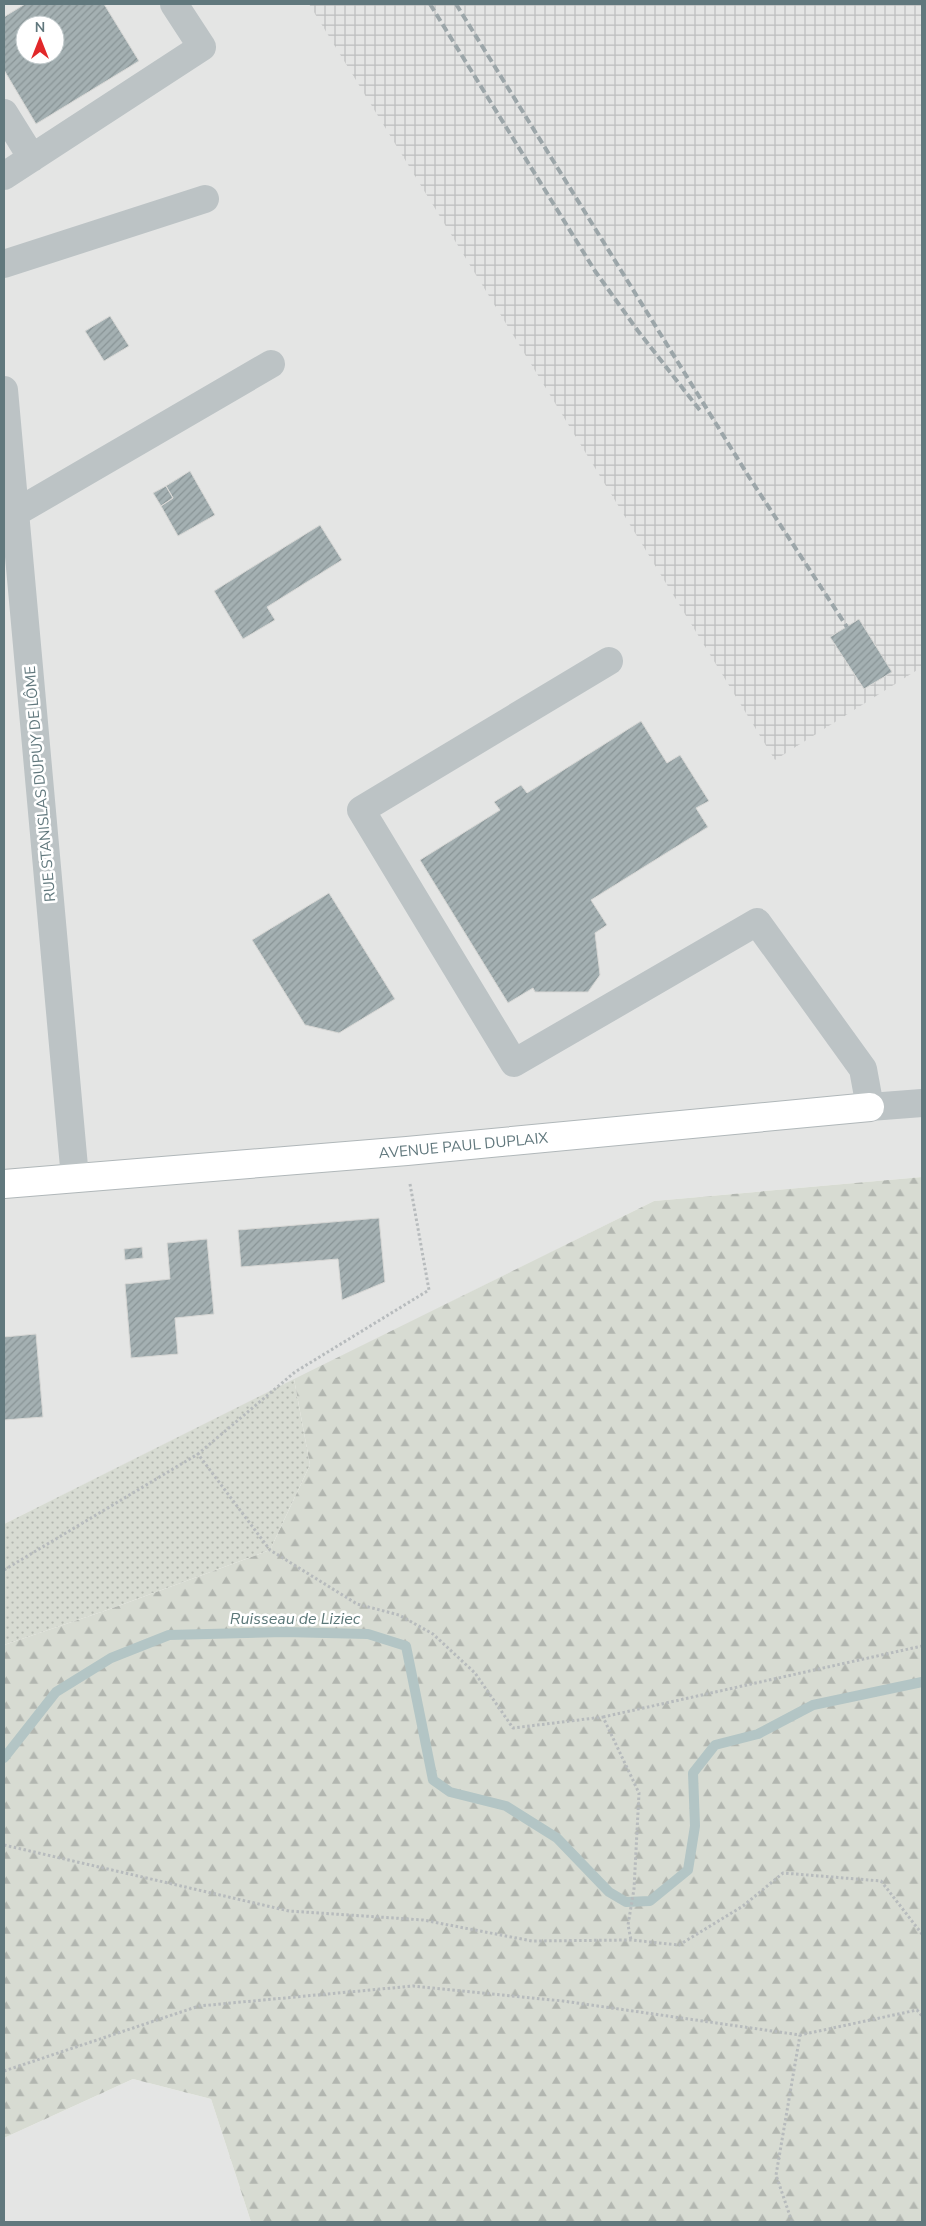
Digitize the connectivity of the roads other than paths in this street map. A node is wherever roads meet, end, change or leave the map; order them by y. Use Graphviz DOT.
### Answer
graph roads {
  1 [pos="174,4"];
  2 [pos="4,113"];
  3 [pos="32,158"];
  4 [pos="4,176"];
  5 [pos="205,200"];
  6 [pos="4,264"];
  7 [pos="271,364"];
  8 [pos="4,390"];
  9 [pos="15,513"];
  10 [pos="609,661"];
  11 [pos="922,1103"];
  12 [pos="870,1107"];
  13 [pos="75,1178"];
  14 [pos="4,1184"];
  1 -- 3 [label="street"];
  2 -- 3 [label="street"];
  3 -- 4 [label="street"];
  5 -- 6 [label="street"];
  7 -- 9 [label="street"];
  8 -- 9 [label="street, RUE STANISLAS DUPUY DE LÔME"];
  9 -- 13 [label="street, RUE STANISLAS DUPUY DE LÔME"];
  10 -- 12 [label="street"];
  11 -- 12 [label="street, AVENUE PAUL DUPLAIX"];
  12 -- 13 [label="main road, AVENUE PAUL DUPLAIX"];
  13 -- 14 [label="main road, AVENUE PAUL DUPLAIX"];
}
